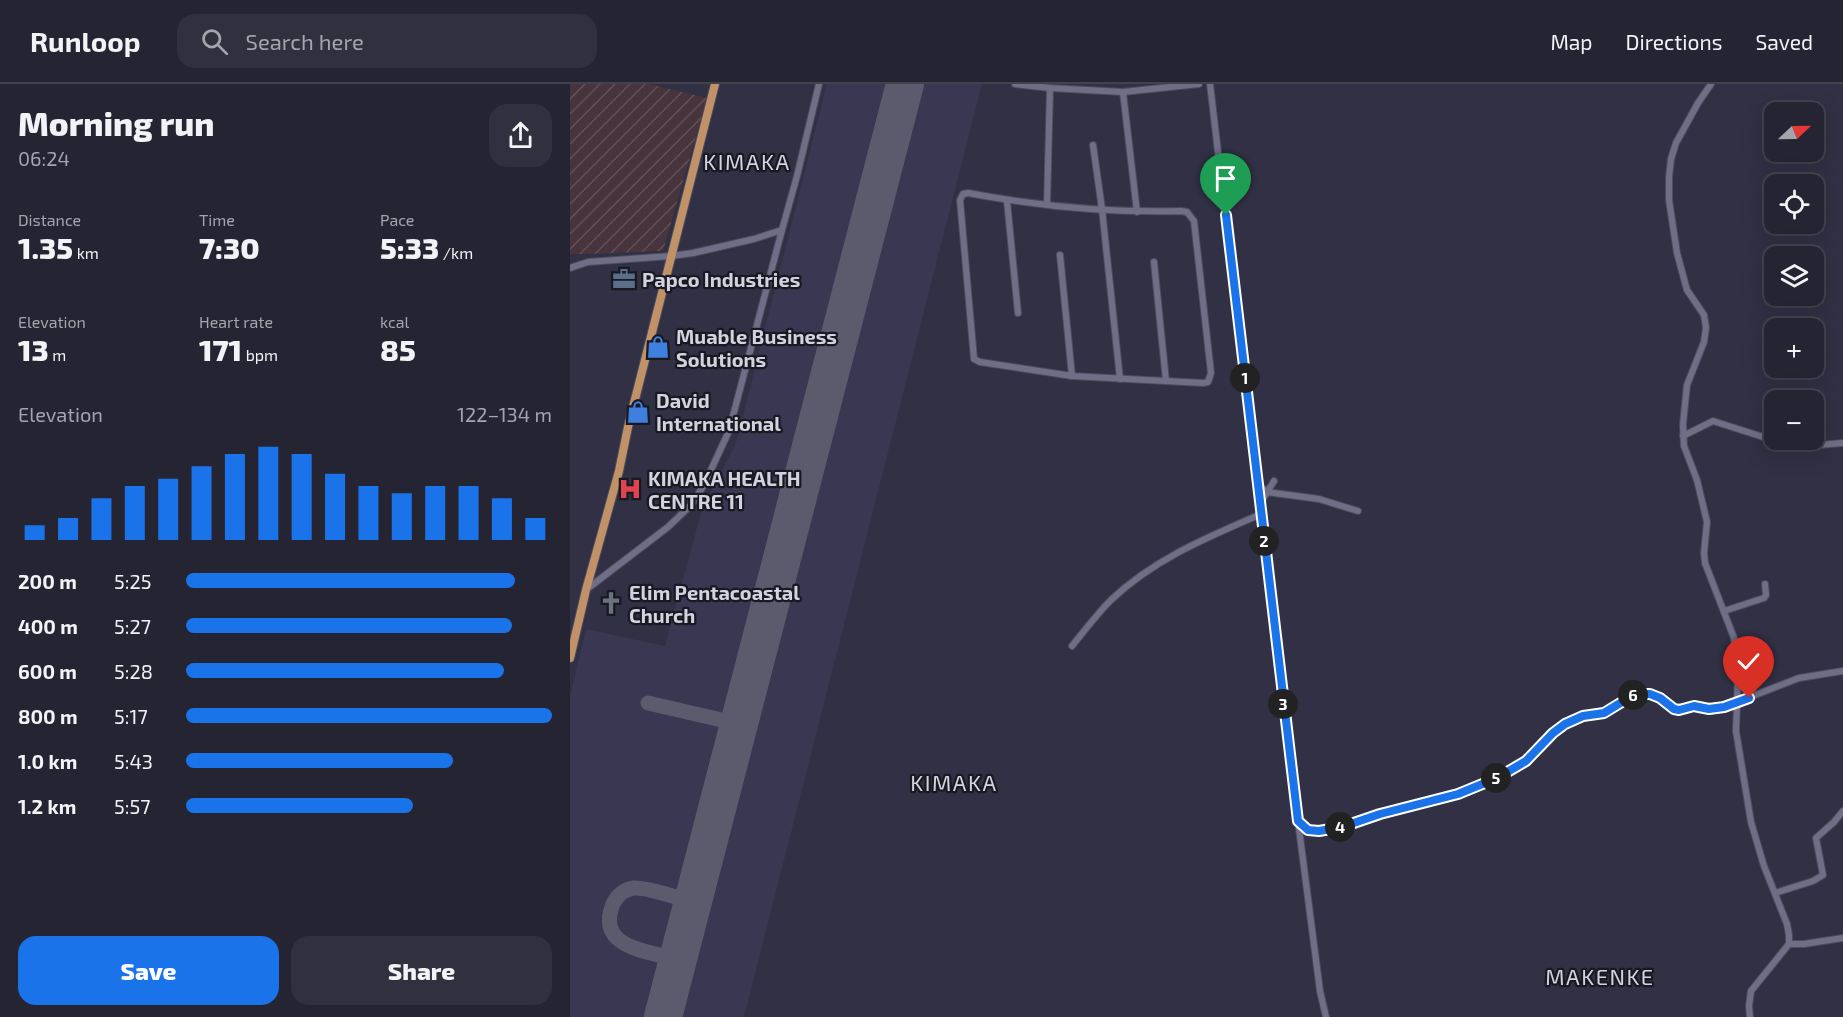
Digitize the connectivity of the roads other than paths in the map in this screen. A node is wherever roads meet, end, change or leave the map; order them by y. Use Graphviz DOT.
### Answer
graph roads {
  1 [pos="715,84"];
  2 [pos="819,84"];
  3 [pos="1015,84"];
  4 [pos="1198,84"];
  5 [pos="1210,84"];
  6 [pos="1711,84"];
  7 [pos="1167,86"];
  8 [pos="1097,87"];
  9 [pos="1050,88"];
  10 [pos="1124,92"];
  11 [pos="1093,146"];
  12 [pos="1007,201"];
  13 [pos="1047,204"];
  14 [pos="1102,209"];
  15 [pos="1137,212"];
  16 [pos="782,230"];
  17 [pos="1060,255"];
  18 [pos="671,256"];
  19 [pos="1154,262"];
  20 [pos="570,268"];
  21 [pos="1018,314"];
  22 [pos="1072,376"];
  23 [pos="1120,379"];
  24 [pos="1166,381"];
  25 [pos="1683,436"];
  26 [pos="1843,443"];
  27 [pos="1274,481"];
  28 [pos="1257,483"];
  29 [pos="1267,492"];
  30 [pos="1259,504"];
  31 [pos="1358,511"];
  32 [pos="1261,514"];
  33 [pos="1765,584"];
  34 [pos="586,590"];
  35 [pos="1724,611"];
  36 [pos="1072,646"];
  37 [pos="570,658"];
  38 [pos="1843,671"];
  39 [pos="1737,702"];
  40 [pos="1843,811"];
  41 [pos="1298,821"];
  42 [pos="1775,893"];
  43 [pos="1843,938"];
  44 [pos="1789,944"];
  45 [pos="1326,1017"];
  46 [pos="1750,1017"];
  1 -- 18 [label="main road"];
  2 -- 16 [label="street"];
  3 -- 9 [label="street"];
  4 -- 7 [label="street"];
  5 -- 28 [label="street"];
  6 -- 25 [label="street"];
  7 -- 10 [label="street"];
  8 -- 9 [label="street"];
  8 -- 10 [label="street"];
  9 -- 13 [label="street"];
  10 -- 15 [label="street"];
  11 -- 14 [label="street"];
  12 -- 13 [label="street"];
  12 -- 21 [label="street"];
  12 -- 22 [label="street"];
  13 -- 14 [label="street"];
  14 -- 15 [label="street"];
  14 -- 23 [label="street"];
  15 -- 24 [label="street"];
  16 -- 18 [label="street"];
  16 -- 34 [label="street"];
  17 -- 22 [label="street"];
  18 -- 20 [label="street"];
  18 -- 34 [label="main road"];
  19 -- 24 [label="street"];
  22 -- 23 [label="street"];
  23 -- 24 [label="street"];
  25 -- 26 [label="street"];
  25 -- 35 [label="street"];
  27 -- 29 [label="street"];
  28 -- 29 [label="street"];
  28 -- 30 [label="street"];
  29 -- 30 [label="street"];
  29 -- 31 [label="street"];
  30 -- 32 [label="street"];
  32 -- 36 [label="street"];
  32 -- 41 [label="street"];
  33 -- 35 [label="street"];
  34 -- 37 [label="main road"];
  35 -- 39 [label="street"];
  38 -- 39 [label="street"];
  39 -- 41 [label="street"];
  39 -- 42 [label="street"];
  40 -- 42 [label="street"];
  41 -- 45 [label="street"];
  42 -- 44 [label="street"];
  43 -- 44 [label="street"];
  44 -- 46 [label="street"];
}
